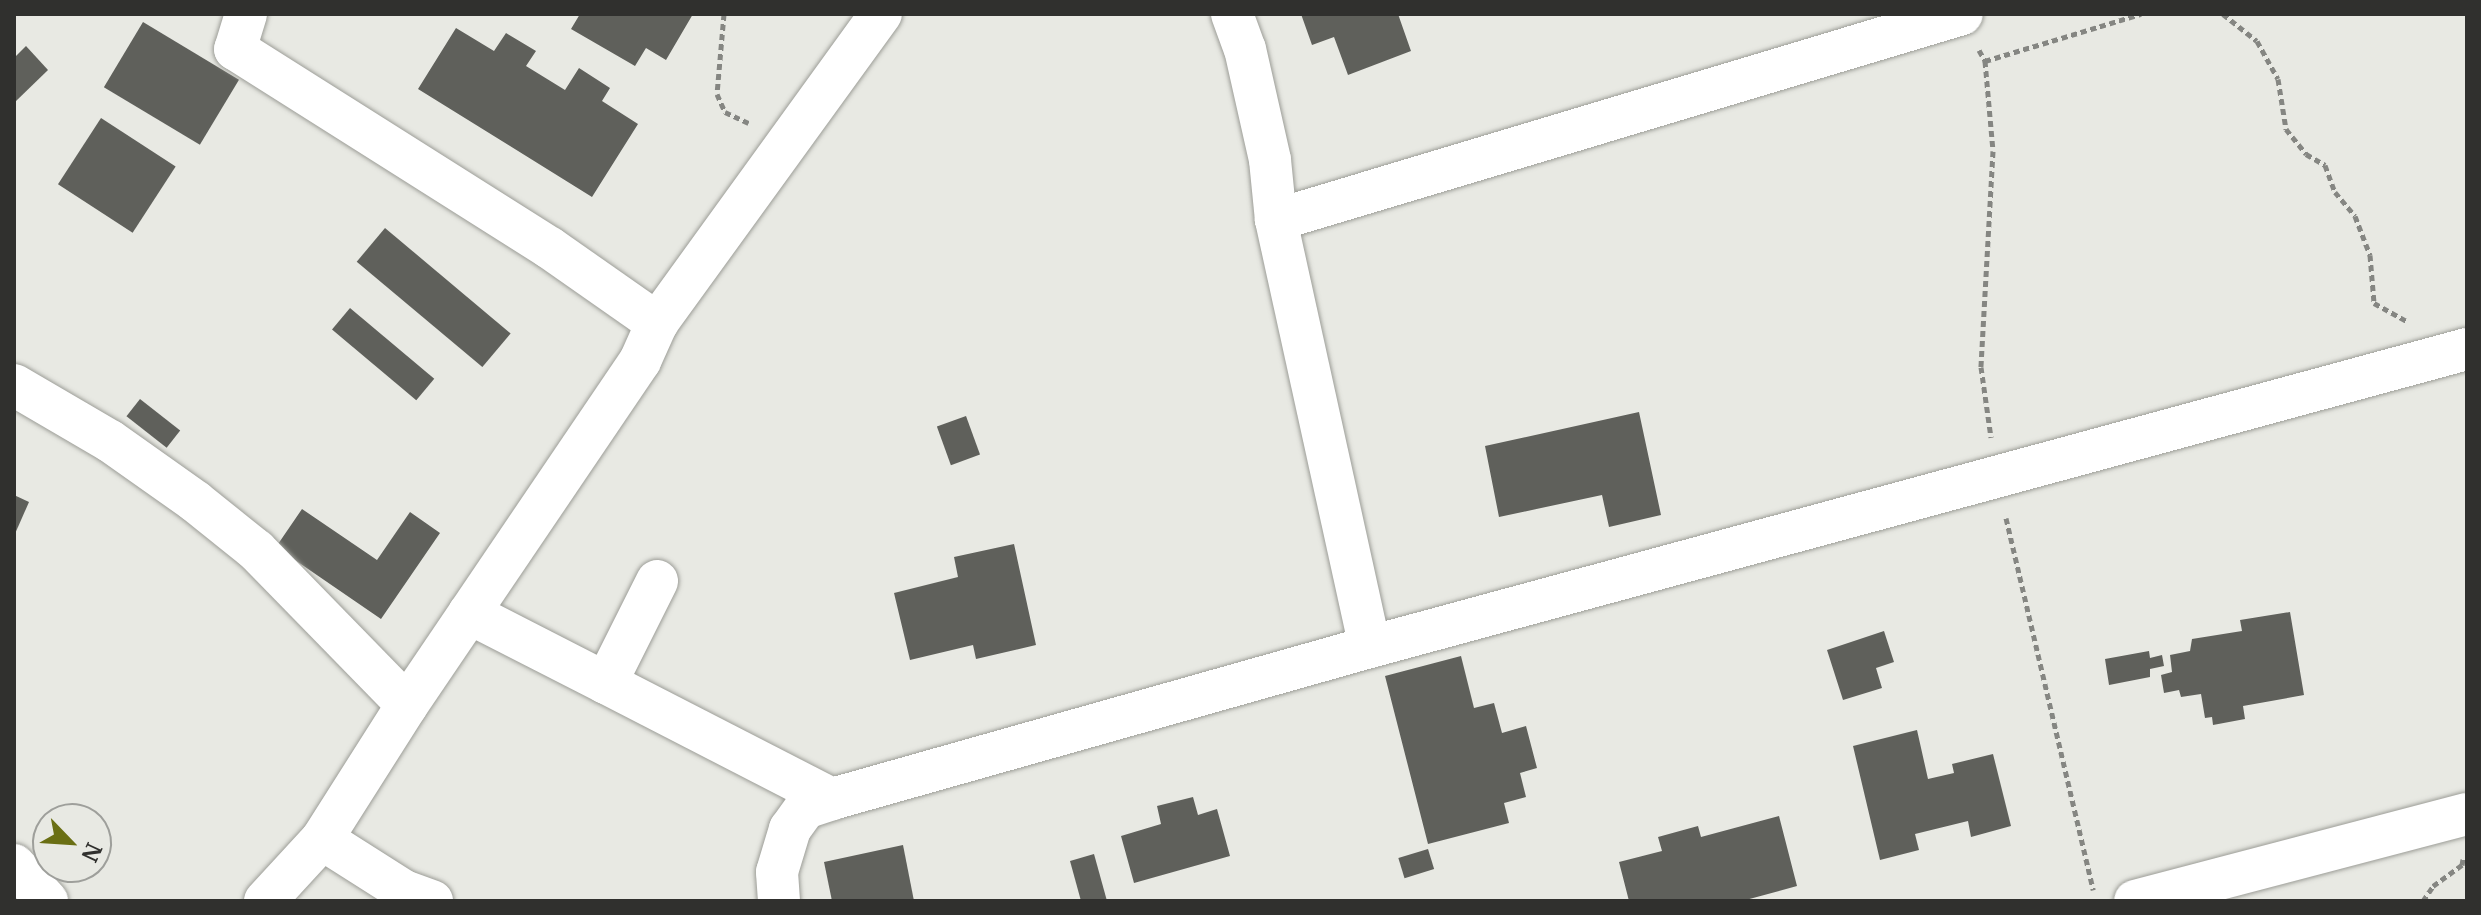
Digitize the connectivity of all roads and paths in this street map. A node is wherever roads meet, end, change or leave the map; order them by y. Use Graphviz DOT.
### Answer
graph roads {
  1 [pos="246,14"];
  2 [pos="724,14"];
  3 [pos="881,14"];
  4 [pos="1232,14"];
  5 [pos="1961,14"];
  6 [pos="2141,14"];
  7 [pos="2223,14"];
  8 [pos="1985,61"];
  9 [pos="790,141"];
  10 [pos="1276,220"];
  11 [pos="657,323"];
  12 [pos="2460,352"];
  13 [pos="14,385"];
  14 [pos="1996,477"];
  15 [pos="657,581"];
  16 [pos="469,613"];
  17 [pos="1370,647"];
  18 [pos="606,683"];
  19 [pos="407,705"];
  20 [pos="832,799"];
  21 [pos="2467,814"];
  22 [pos="322,839"];
  23 [pos="2464,855"];
  24 [pos="14,865"];
  25 [pos="47,901"];
  26 [pos="265,901"];
  27 [pos="432,901"];
  28 [pos="779,901"];
  29 [pos="2096,901"];
  30 [pos="2135,901"];
  31 [pos="2423,901"];
  1 -- 11 [label="street"];
  2 -- 9 [label="path"];
  3 -- 9 [label="street"];
  4 -- 10 [label="street"];
  5 -- 8 [label="path"];
  5 -- 10 [label="street"];
  6 -- 8 [label="path"];
  7 -- 12 [label="path"];
  8 -- 14 [label="path"];
  9 -- 11 [label="street"];
  10 -- 17 [label="street"];
  11 -- 16 [label="street"];
  12 -- 14 [label="street"];
  13 -- 19 [label="street"];
  14 -- 17 [label="street"];
  14 -- 29 [label="path"];
  15 -- 18 [label="street"];
  16 -- 18 [label="street"];
  16 -- 19 [label="street"];
  17 -- 20 [label="street"];
  18 -- 20 [label="street"];
  19 -- 22 [label="street"];
  20 -- 28 [label="street"];
  21 -- 30 [label="street"];
  22 -- 26 [label="street"];
  22 -- 27 [label="street"];
  23 -- 31 [label="path"];
  24 -- 25 [label="street"];
}
